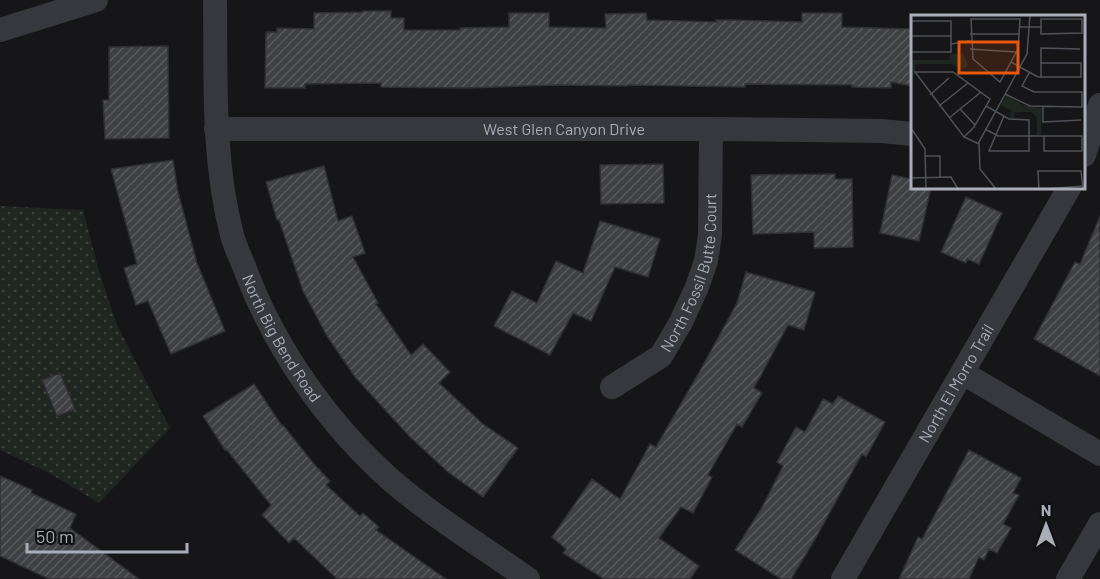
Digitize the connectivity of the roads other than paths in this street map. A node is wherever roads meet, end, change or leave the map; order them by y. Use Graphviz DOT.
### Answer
graph roads {
  1 [pos="96,0"];
  2 [pos="215,0"];
  3 [pos="0,30"];
  4 [pos="1100,105"];
  5 [pos="216,129"];
  6 [pos="711,129"];
  7 [pos="911,134"];
  8 [pos="1085,148"];
  9 [pos="1062,190"];
  10 [pos="963,373"];
  11 [pos="612,387"];
  12 [pos="1100,454"];
  13 [pos="1100,524"];
  14 [pos="528,579"];
  15 [pos="843,579"];
  16 [pos="1068,579"];
  1 -- 3 [label="street"];
  2 -- 5 [label="street, North Big Bend Road"];
  4 -- 8 [label="street"];
  5 -- 6 [label="street, West Glen Canyon Drive"];
  5 -- 14 [label="street, North Big Bend Road"];
  6 -- 7 [label="street, West Glen Canyon Drive"];
  6 -- 11 [label="street, North Fossil Butte Court"];
  9 -- 10 [label="street, North El Morro Trail"];
  10 -- 12 [label="street"];
  10 -- 15 [label="street, North El Morro Trail"];
  13 -- 16 [label="street"];
}
